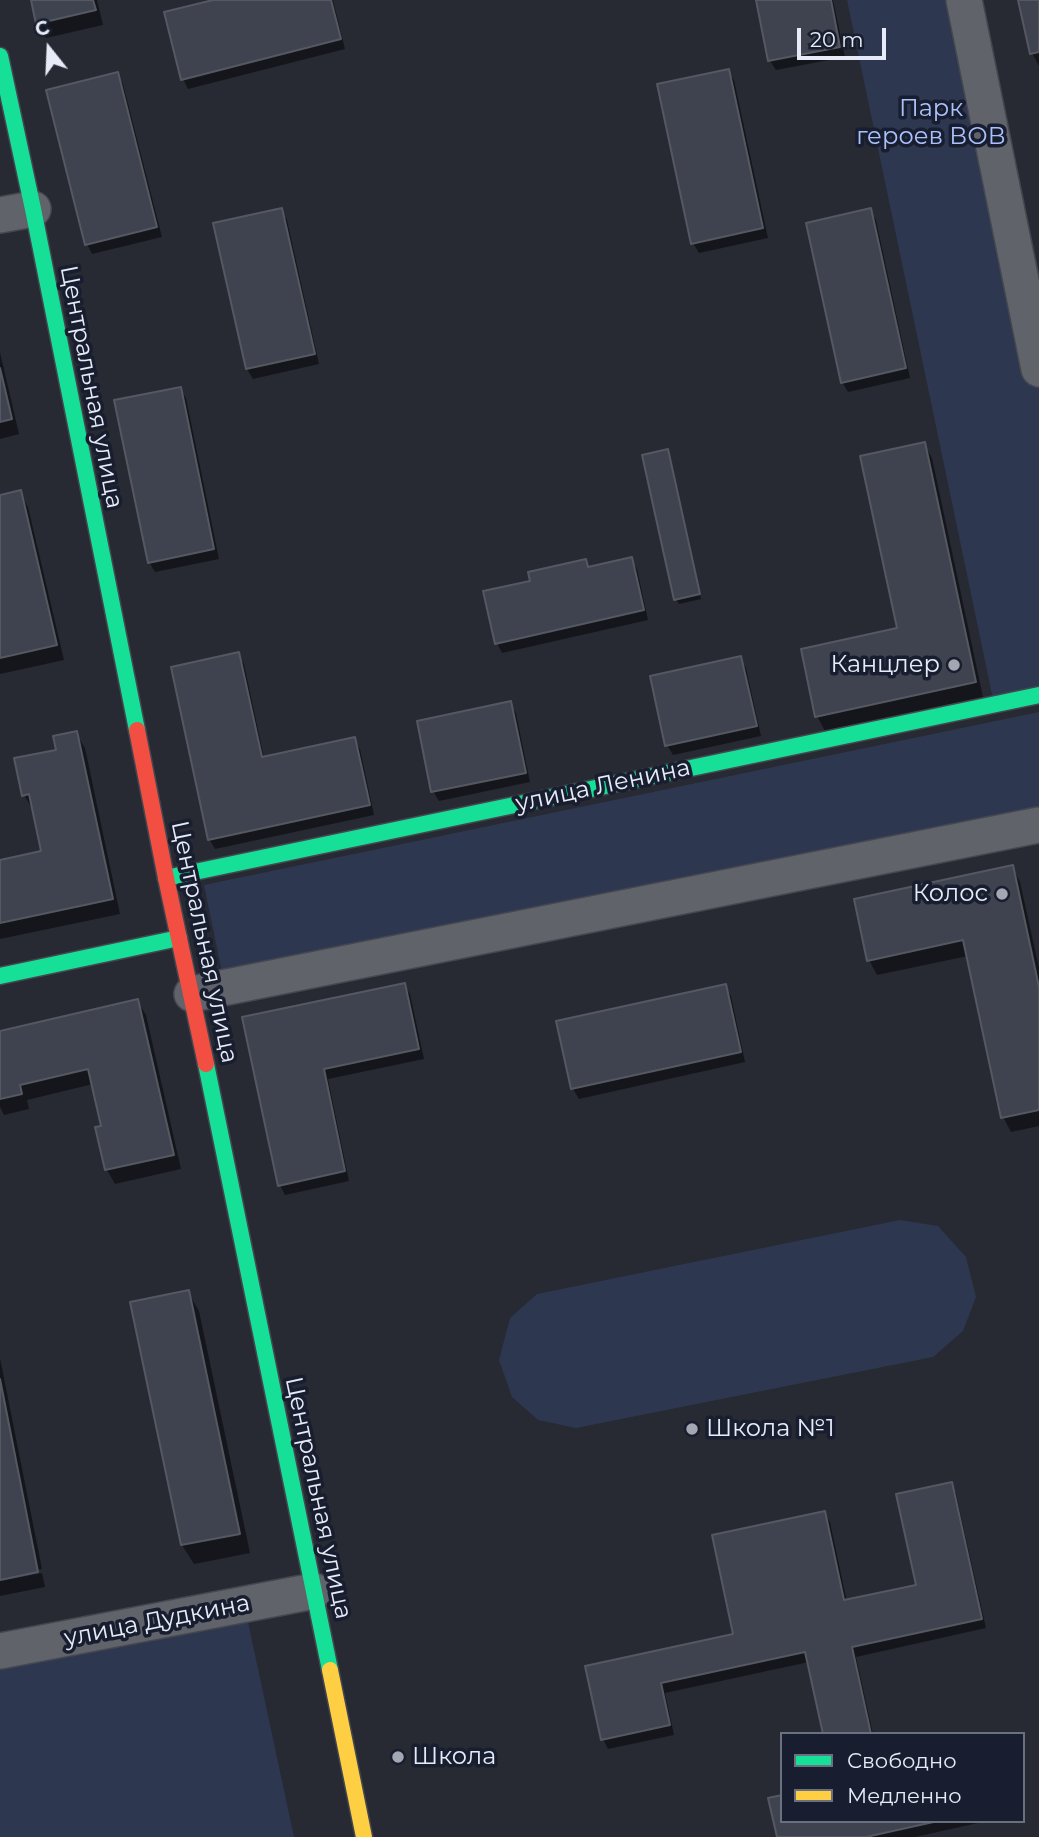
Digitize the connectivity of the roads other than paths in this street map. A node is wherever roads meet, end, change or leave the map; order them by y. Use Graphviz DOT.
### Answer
graph roads {
  1 [pos="964,0"];
  2 [pos="0,56"];
  3 [pos="16,212"];
  4 [pos="1039,369"];
  5 [pos="1039,695"];
  6 [pos="1039,825"];
  7 [pos="166,878"];
  8 [pos="179,938"];
  9 [pos="0,976"];
  10 [pos="192,994"];
  11 [pos="314,1591"];
  12 [pos="0,1651"];
  13 [pos="364,1837"];
  1 -- 4 [label="street"];
  2 -- 3 [label="street, Центральная улица"];
  3 -- 7 [label="street, Центральная улица"];
  5 -- 7 [label="street, улица Ленина"];
  6 -- 10 [label="street"];
  7 -- 8 [label="street, Центральная улица"];
  8 -- 9 [label="street"];
  8 -- 10 [label="street, Центральная улица"];
  10 -- 11 [label="street, Центральная улица"];
  11 -- 12 [label="street, улица Дудкина"];
  11 -- 13 [label="street, Центральная улица"];
}
